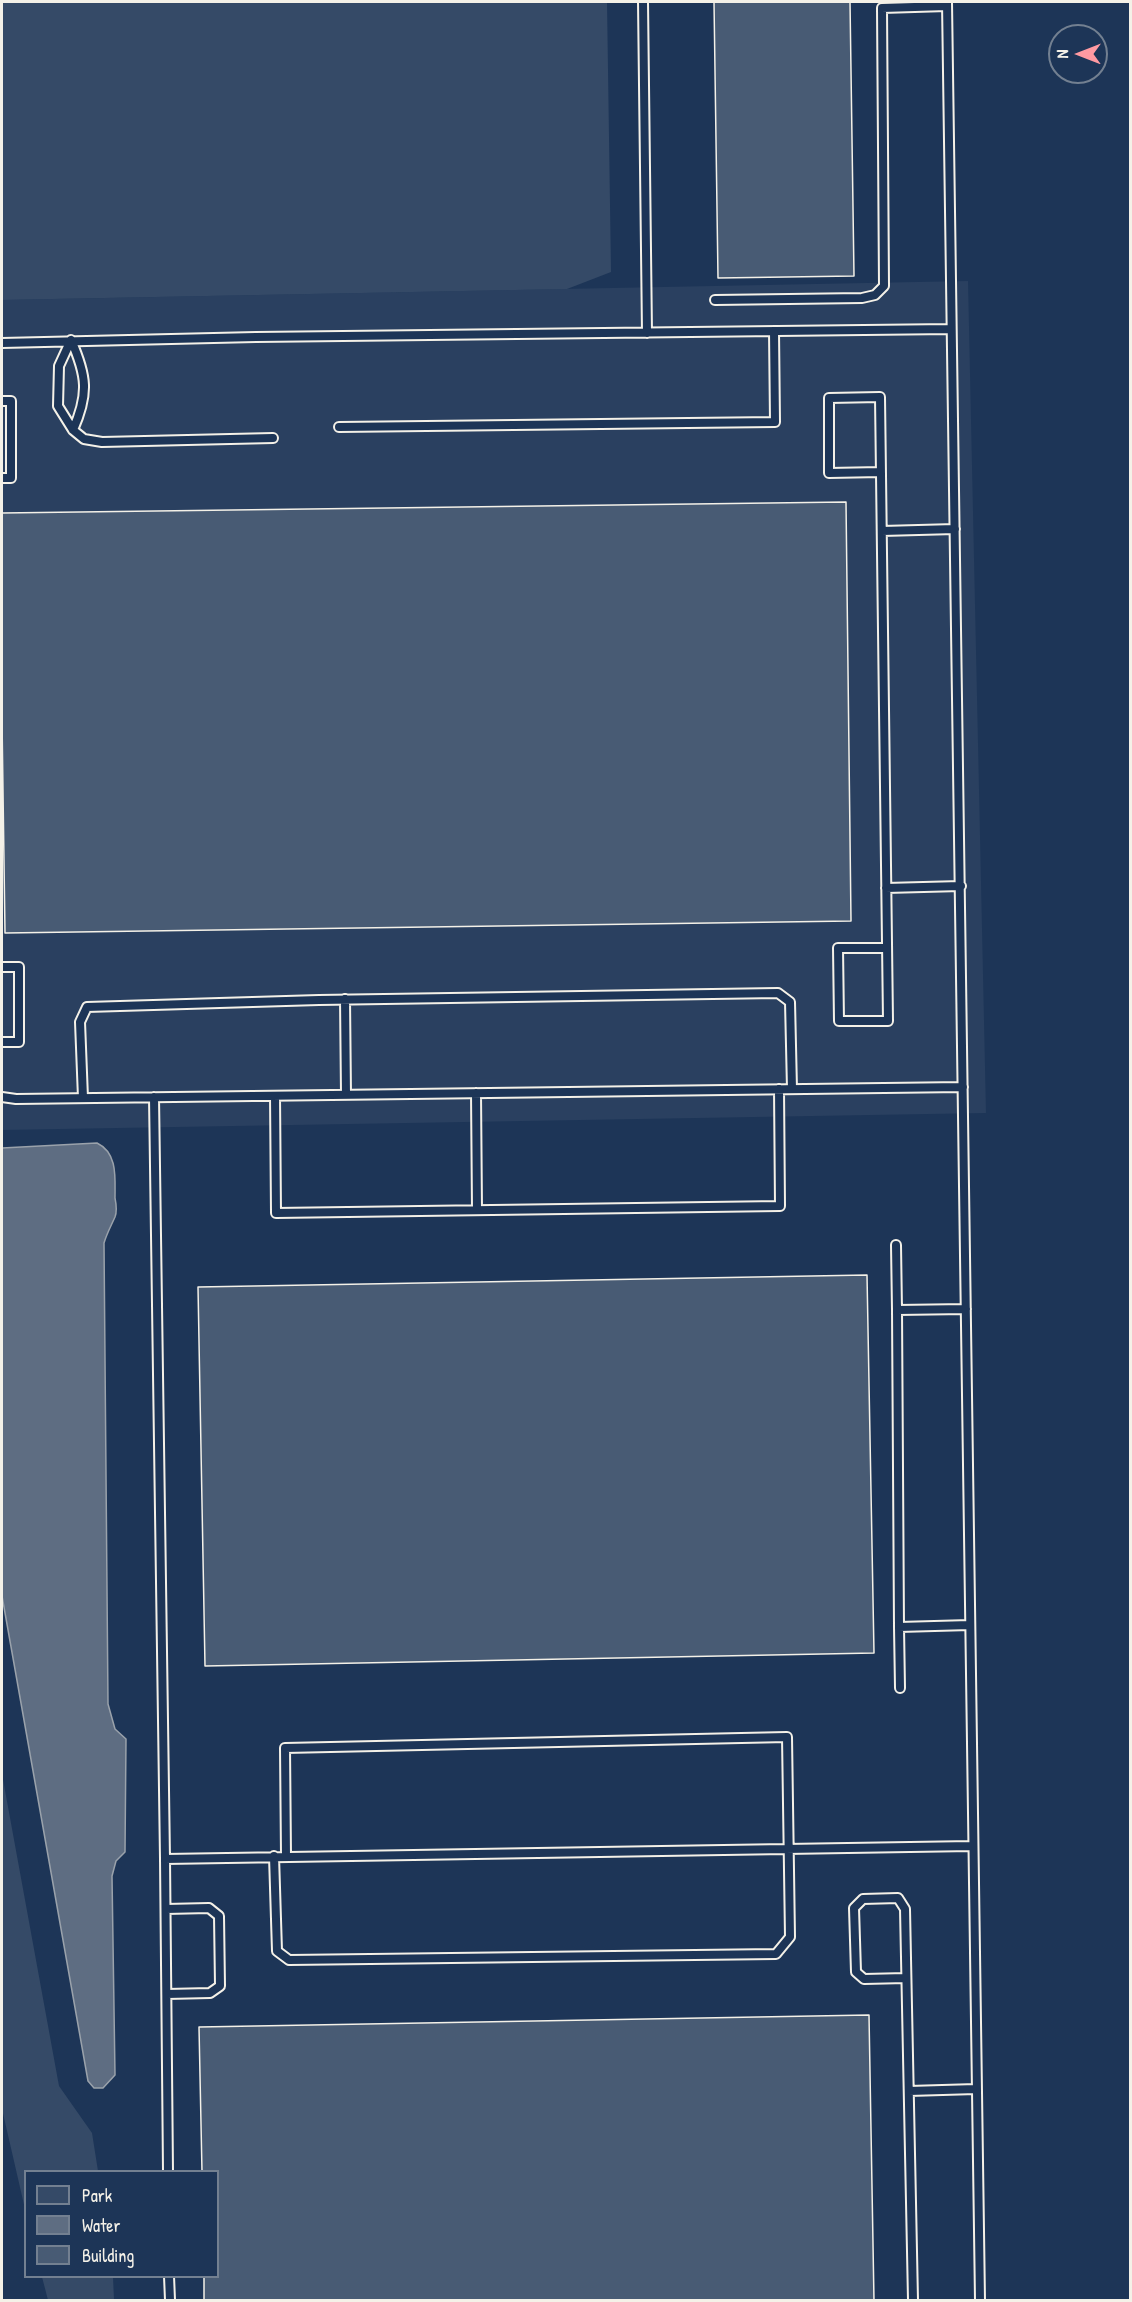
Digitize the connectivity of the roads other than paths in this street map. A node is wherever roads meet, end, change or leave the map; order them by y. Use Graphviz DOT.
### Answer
graph roads {
  1 [pos="643,2"];
  2 [pos="947,4"];
  3 [pos="882,5"];
  4 [pos="715,300"];
  5 [pos="951,329"];
  6 [pos="774,331"];
  7 [pos="647,333"];
  8 [pos="71,340"];
  9 [pos="2,343"];
  10 [pos="2,401"];
  11 [pos="339,427"];
  12 [pos="73,430"];
  13 [pos="273,438"];
  14 [pos="881,472"];
  15 [pos="2,478"];
  16 [pos="955,529"];
  17 [pos="882,531"];
  18 [pos="961,886"];
  19 [pos="886,888"];
  20 [pos="887,948"];
  21 [pos="2,967"];
  22 [pos="345,999"];
  23 [pos="2,1042"];
  24 [pos="963,1087"];
  25 [pos="778,1089"];
  26 [pos="792,1089"];
  27 [pos="476,1093"];
  28 [pos="346,1095"];
  29 [pos="275,1096"];
  30 [pos="2,1097"];
  31 [pos="154,1097"];
  32 [pos="83,1098"];
  33 [pos="477,1210"];
  34 [pos="896,1245"];
  35 [pos="966,1309"];
  36 [pos="897,1310"];
  37 [pos="970,1625"];
  38 [pos="899,1627"];
  39 [pos="900,1689"];
  40 [pos="972,1846"];
  41 [pos="790,1849"];
  42 [pos="274,1856"];
  43 [pos="286,1856"];
  44 [pos="165,1859"];
  45 [pos="166,1909"];
  46 [pos="906,1978"];
  47 [pos="167,1994"];
  48 [pos="976,2089"];
  49 [pos="909,2091"];
  50 [pos="168,2170"];
  51 [pos="169,2278"];
  52 [pos="170,2301"];
  53 [pos="913,2301"];
  54 [pos="980,2301"];
  1 -- 7 [label="lane"];
  2 -- 3 [label="lane"];
  2 -- 5 [label="lane"];
  3 -- 4 [label="lane"];
  5 -- 6 [label="lane"];
  5 -- 16 [label="lane"];
  6 -- 7 [label="lane"];
  6 -- 11 [label="lane"];
  7 -- 8 [label="lane"];
  8 -- 9 [label="lane"];
  8 -- 12 [label="lane"];
  8 -- 12 [label="lane"];
  10 -- 15 [label="lane"];
  12 -- 13 [label="lane"];
  14 -- 14 [label="lane"];
  14 -- 17 [label="lane"];
  16 -- 17 [label="lane"];
  16 -- 18 [label="lane"];
  17 -- 19 [label="lane"];
  18 -- 19 [label="lane"];
  18 -- 24 [label="lane"];
  19 -- 20 [label="lane"];
  20 -- 20 [label="lane"];
  21 -- 23 [label="lane"];
  22 -- 26 [label="lane"];
  22 -- 28 [label="lane"];
  22 -- 32 [label="lane"];
  24 -- 26 [label="lane"];
  24 -- 35 [label="lane"];
  25 -- 26 [label="lane"];
  25 -- 27 [label="lane"];
  25 -- 33 [label="lane"];
  27 -- 28 [label="lane"];
  27 -- 33 [label="lane"];
  28 -- 29 [label="lane"];
  29 -- 31 [label="lane"];
  29 -- 33 [label="lane"];
  30 -- 32 [label="lane"];
  31 -- 32 [label="lane"];
  31 -- 44 [label="lane"];
  34 -- 36 [label="lane"];
  35 -- 36 [label="lane"];
  35 -- 37 [label="lane"];
  36 -- 38 [label="lane"];
  37 -- 38 [label="lane"];
  37 -- 40 [label="lane"];
  38 -- 39 [label="lane"];
  40 -- 41 [label="lane"];
  40 -- 48 [label="lane"];
  41 -- 42 [label="lane"];
  41 -- 43 [label="lane"];
  41 -- 43 [label="lane"];
  42 -- 43 [label="lane"];
  42 -- 44 [label="lane"];
  44 -- 45 [label="lane"];
  45 -- 47 [label="lane"];
  45 -- 47 [label="lane"];
  46 -- 46 [label="lane"];
  46 -- 49 [label="lane"];
  47 -- 50 [label="lane"];
  48 -- 49 [label="lane"];
  48 -- 54 [label="lane"];
  49 -- 53 [label="lane"];
  51 -- 52 [label="lane"];
}
